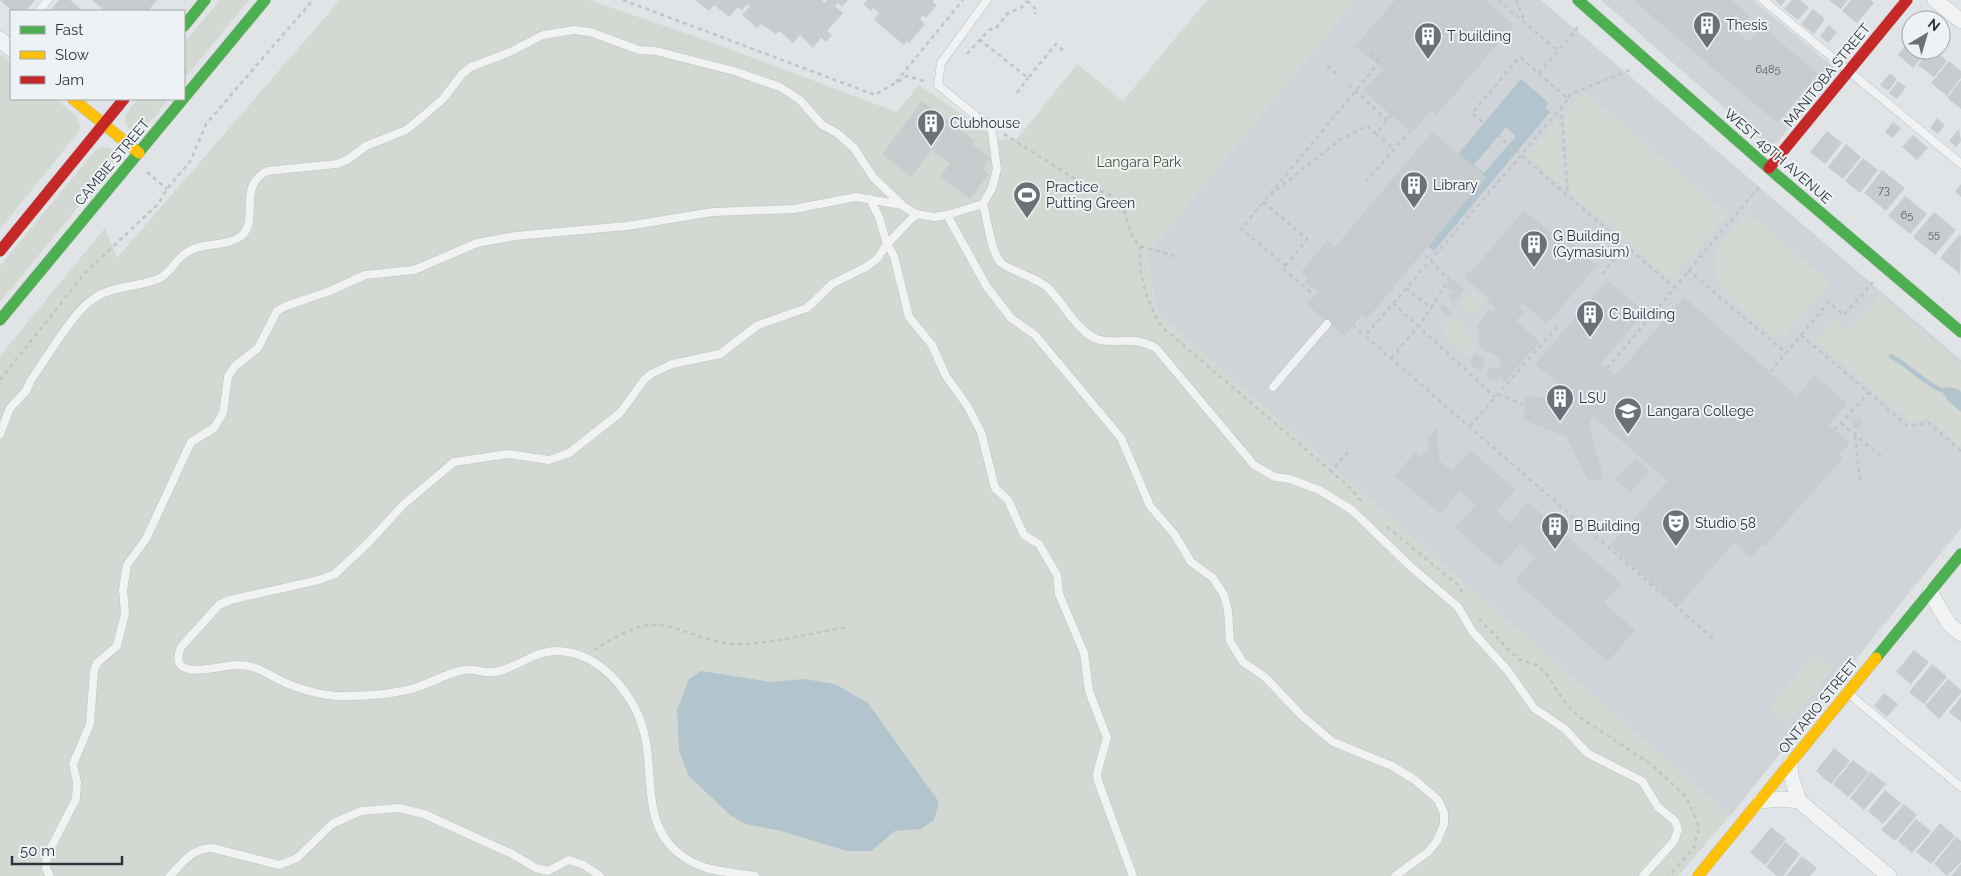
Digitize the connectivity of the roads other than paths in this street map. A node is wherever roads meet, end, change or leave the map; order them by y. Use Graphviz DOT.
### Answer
graph roads {
  1 [pos="48,0"];
  2 [pos="206,0"];
  3 [pos="265,0"];
  4 [pos="987,0"];
  5 [pos="1578,0"];
  6 [pos="1763,0"];
  7 [pos="1907,0"];
  8 [pos="1935,0"];
  9 [pos="40,10"];
  10 [pos="1961,21"];
  11 [pos="185,25"];
  12 [pos="1849,71"];
  13 [pos="185,97"];
  14 [pos="73,100"];
  15 [pos="123,100"];
  16 [pos="183,100"];
  17 [pos="104,124"];
  18 [pos="139,153"];
  19 [pos="1961,164"];
  20 [pos="1769,168"];
  21 [pos="870,200"];
  22 [pos="983,204"];
  23 [pos="903,206"];
  24 [pos="916,214"];
  25 [pos="947,215"];
  26 [pos="887,244"];
  27 [pos="0,251"];
  28 [pos="0,320"];
  29 [pos="1327,324"];
  30 [pos="1961,332"];
  31 [pos="1273,387"];
  32 [pos="0,434"];
  33 [pos="1961,554"];
  34 [pos="1930,592"];
  35 [pos="1961,634"];
  36 [pos="1847,693"];
  37 [pos="1790,764"];
  38 [pos="1961,787"];
  39 [pos="1760,801"];
  40 [pos="1799,801"];
  41 [pos="50,876"];
  42 [pos="170,876"];
  43 [pos="600,876"];
  44 [pos="755,876"];
  45 [pos="1133,876"];
  46 [pos="1395,876"];
  47 [pos="1643,876"];
  48 [pos="1698,876"];
  49 [pos="1889,876"];
  1 -- 9 [label="lane"];
  2 -- 11 [label="street"];
  3 -- 13 [label="street, CAMBIE STREET"];
  4 -- 22 [label="lane"];
  5 -- 20 [label="street, WEST 49TH AVENUE"];
  6 -- 12 [label="lane"];
  7 -- 12 [label="street, MANITOBA STREET"];
  8 -- 10 [label="street"];
  12 -- 19 [label="lane"];
  12 -- 20 [label="street, MANITOBA STREET"];
  14 -- 17 [label="street"];
  15 -- 17 [label="street"];
  16 -- 18 [label="street, CAMBIE STREET"];
  17 -- 18 [label="street"];
  17 -- 27 [label="street"];
  18 -- 28 [label="street, CAMBIE STREET"];
  20 -- 30 [label="street, WEST 49TH AVENUE"];
  21 -- 23 [label="lane"];
  21 -- 26 [label="lane"];
  21 -- 41 [label="lane"];
  22 -- 25 [label="lane"];
  22 -- 47 [label="lane"];
  23 -- 24 [label="lane"];
  23 -- 32 [label="lane"];
  24 -- 25 [label="lane"];
  24 -- 26 [label="lane"];
  25 -- 46 [label="lane"];
  26 -- 44 [label="lane"];
  26 -- 45 [label="lane"];
  29 -- 31 [label="lane"];
  33 -- 34 [label="street, ONTARIO STREET"];
  34 -- 35 [label="street"];
  34 -- 36 [label="street, ONTARIO STREET"];
  36 -- 37 [label="street, ONTARIO STREET"];
  36 -- 38 [label="lane"];
  37 -- 39 [label="street, ONTARIO STREET"];
  37 -- 40 [label="street"];
  39 -- 40 [label="street"];
  39 -- 48 [label="street, ONTARIO STREET"];
  40 -- 49 [label="street"];
  42 -- 43 [label="lane"];
}
